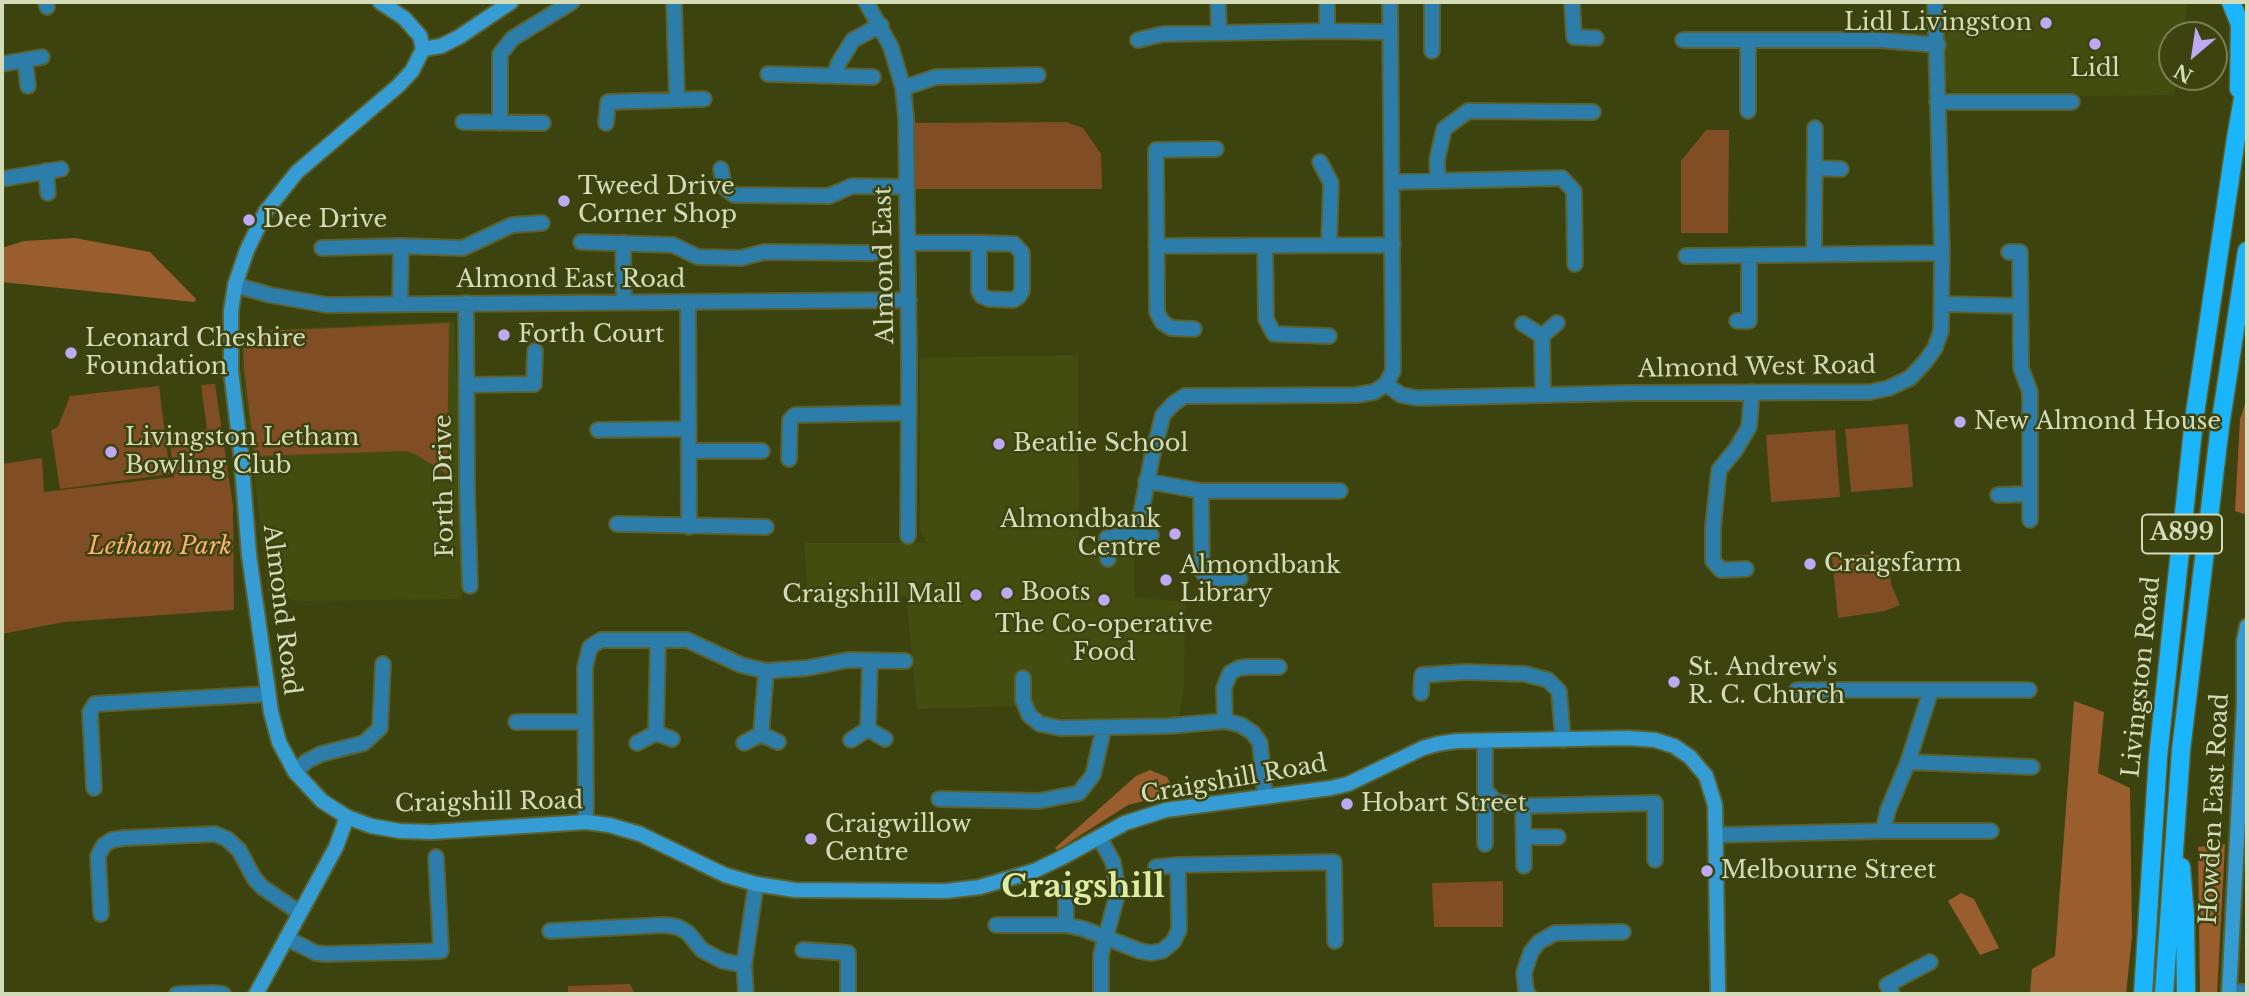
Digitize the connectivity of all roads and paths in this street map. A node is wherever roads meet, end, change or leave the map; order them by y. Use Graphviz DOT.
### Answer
graph roads {
  1 [pos="380,2"];
  2 [pos="511,2"];
  3 [pos="572,2"];
  4 [pos="674,2"];
  5 [pos="866,2"];
  6 [pos="1218,2"];
  7 [pos="1327,2"];
  8 [pos="1390,2"];
  9 [pos="1432,2"];
  10 [pos="1572,2"];
  11 [pos="1935,2"];
  12 [pos="2231,2"];
  13 [pos="880,25"];
  14 [pos="1326,31"];
  15 [pos="1391,32"];
  16 [pos="1219,33"];
  17 [pos="1596,38"];
  18 [pos="1138,40"];
  19 [pos="1683,40"];
  20 [pos="1748,40"];
  21 [pos="1938,45"];
  22 [pos="423,49"];
  23 [pos="1432,51"];
  24 [pos="42,57"];
  25 [pos="25,60"];
  26 [pos="2,64"];
  27 [pos="768,74"];
  28 [pos="835,75"];
  29 [pos="1038,75"];
  30 [pos="2247,76"];
  31 [pos="873,77"];
  32 [pos="28,86"];
  33 [pos="903,88"];
  34 [pos="704,99"];
  35 [pos="677,100"];
  36 [pos="1937,102"];
  37 [pos="2072,102"];
  38 [pos="1748,111"];
  39 [pos="1593,112"];
  40 [pos="463,122"];
  41 [pos="500,123"];
  42 [pos="543,123"];
  43 [pos="606,124"];
  44 [pos="1815,128"];
  45 [pos="2236,138"];
  46 [pos="1216,149"];
  47 [pos="1320,162"];
  48 [pos="1815,168"];
  49 [pos="61,169"];
  50 [pos="721,169"];
  51 [pos="1841,169"];
  52 [pos="46,171"];
  53 [pos="2,179"];
  54 [pos="1438,180"];
  55 [pos="1392,182"];
  56 [pos="906,187"];
  57 [pos="48,193"];
  58 [pos="542,223"];
  59 [pos="581,242"];
  60 [pos="623,243"];
  61 [pos="908,243"];
  62 [pos="979,243"];
  63 [pos="1329,244"];
  64 [pos="1393,245"];
  65 [pos="401,246"];
  66 [pos="1265,246"];
  67 [pos="1156,247"];
  68 [pos="322,248"];
  69 [pos="2247,251"];
  70 [pos="2009,252"];
  71 [pos="873,253"];
  72 [pos="1942,253"];
  73 [pos="1814,254"];
  74 [pos="1749,255"];
  75 [pos="1686,256"];
  76 [pos="1574,264"];
  77 [pos="235,285"];
  78 [pos="909,300"];
  79 [pos="624,302"];
  80 [pos="688,302"];
  81 [pos="466,303"];
  82 [pos="400,304"];
  83 [pos="1942,304"];
  84 [pos="2020,306"];
  85 [pos="1737,321"];
  86 [pos="1557,323"];
  87 [pos="1523,324"];
  88 [pos="1194,329"];
  89 [pos="1329,336"];
  90 [pos="1542,336"];
  91 [pos="535,351"];
  92 [pos="1387,384"];
  93 [pos="466,385"];
  94 [pos="1752,392"];
  95 [pos="1543,394"];
  96 [pos="909,413"];
  97 [pos="689,429"];
  98 [pos="598,430"];
  99 [pos="689,451"];
  100 [pos="762,451"];
  101 [pos="789,459"];
  102 [pos="1146,481"];
  103 [pos="1201,491"];
  104 [pos="1340,492"];
  105 [pos="2029,494"];
  106 [pos="1998,495"];
  107 [pos="2031,520"];
  108 [pos="617,524"];
  109 [pos="689,527"];
  110 [pos="766,527"];
  111 [pos="908,536"];
  112 [pos="1108,559"];
  113 [pos="1746,569"];
  114 [pos="1240,578"];
  115 [pos="470,586"];
  116 [pos="2247,626"];
  117 [pos="658,640"];
  118 [pos="870,661"];
  119 [pos="905,661"];
  120 [pos="383,664"];
  121 [pos="1279,667"];
  122 [pos="765,671"];
  123 [pos="1023,678"];
  124 [pos="1797,690"];
  125 [pos="1931,690"];
  126 [pos="2029,690"];
  127 [pos="1421,693"];
  128 [pos="268,694"];
  129 [pos="1225,721"];
  130 [pos="516,722"];
  131 [pos="585,722"];
  132 [pos="1104,727"];
  133 [pos="868,729"];
  134 [pos="656,733"];
  135 [pos="761,734"];
  136 [pos="673,739"];
  137 [pos="885,739"];
  138 [pos="851,740"];
  139 [pos="1563,740"];
  140 [pos="1485,741"];
  141 [pos="637,743"];
  142 [pos="744,743"];
  143 [pos="778,743"];
  144 [pos="1908,762"];
  145 [pos="2032,767"];
  146 [pos="295,772"];
  147 [pos="94,788"];
  148 [pos="1485,790"];
  149 [pos="1265,797"];
  150 [pos="939,799"];
  151 [pos="1523,806"];
  152 [pos="2177,811"];
  153 [pos="2243,816"];
  154 [pos="347,817"];
  155 [pos="586,822"];
  156 [pos="1883,831"];
  157 [pos="1991,831"];
  158 [pos="1716,835"];
  159 [pos="1099,837"];
  160 [pos="1524,837"];
  161 [pos="1558,837"];
  162 [pos="1485,844"];
  163 [pos="436,857"];
  164 [pos="1655,860"];
  165 [pos="1178,865"];
  166 [pos="1524,866"];
  167 [pos="1156,867"];
  168 [pos="756,884"];
  169 [pos="1066,888"];
  170 [pos="300,913"];
  171 [pos="101,914"];
  172 [pos="996,925"];
  173 [pos="1066,925"];
  174 [pos="550,932"];
  175 [pos="1623,932"];
  176 [pos="1105,936"];
  177 [pos="286,938"];
  178 [pos="1335,940"];
  179 [pos="803,950"];
  180 [pos="1930,962"];
  181 [pos="744,965"];
  182 [pos="2247,992"];
  183 [pos="2229,993"];
  184 [pos="177,994"];
  185 [pos="223,994"];
  186 [pos="256,994"];
  187 [pos="746,994"];
  188 [pos="848,994"];
  189 [pos="1101,994"];
  190 [pos="1528,994"];
  191 [pos="1712,994"];
  192 [pos="1718,994"];
  193 [pos="1892,994"];
  194 [pos="2143,994"];
  195 [pos="2164,994"];
  196 [pos="2186,994"];
  1 -- 22 [label="street"];
  2 -- 22 [label="street"];
  3 -- 41 [label="street"];
  4 -- 35 [label="street"];
  5 -- 13 [label="street, Almond East"];
  6 -- 16 [label="street"];
  7 -- 14 [label="street"];
  8 -- 15 [label="street"];
  9 -- 23 [label="street"];
  10 -- 17 [label="street"];
  11 -- 21 [label="street, Almond West Road"];
  12 -- 45 [label="main road"];
  13 -- 28 [label="street"];
  13 -- 33 [label="street, Almond East"];
  14 -- 15 [label="street"];
  14 -- 16 [label="street"];
  15 -- 55 [label="street"];
  16 -- 18 [label="street"];
  19 -- 20 [label="street"];
  20 -- 21 [label="street"];
  20 -- 38 [label="street"];
  21 -- 36 [label="street, Almond West Road"];
  22 -- 77 [label="street, Almond Road"];
  24 -- 25 [label="street"];
  25 -- 26 [label="street"];
  25 -- 32 [label="street"];
  27 -- 28 [label="street"];
  28 -- 31 [label="street"];
  29 -- 33 [label="street"];
  30 -- 45 [label="main road, Livingston Road / A899"];
  33 -- 56 [label="street, Almond East"];
  34 -- 35 [label="street"];
  35 -- 43 [label="street"];
  36 -- 37 [label="street"];
  36 -- 72 [label="street, Almond West Road"];
  39 -- 54 [label="street"];
  40 -- 41 [label="street"];
  41 -- 42 [label="street"];
  44 -- 48 [label="street"];
  45 -- 194 [label="main road, Livingston Road / A899"];
  46 -- 67 [label="street"];
  47 -- 63 [label="street"];
  48 -- 51 [label="street"];
  48 -- 73 [label="street"];
  49 -- 52 [label="street"];
  50 -- 56 [label="street"];
  52 -- 53 [label="street"];
  52 -- 57 [label="street"];
  54 -- 55 [label="street"];
  54 -- 76 [label="street"];
  55 -- 64 [label="street"];
  56 -- 61 [label="street, Almond East"];
  58 -- 65 [label="street"];
  59 -- 60 [label="street"];
  60 -- 71 [label="street"];
  60 -- 79 [label="street"];
  61 -- 62 [label="street"];
  61 -- 78 [label="street, Almond East"];
  62 -- 62 [label="street"];
  63 -- 64 [label="street"];
  63 -- 66 [label="street"];
  64 -- 92 [label="street"];
  65 -- 68 [label="street"];
  65 -- 82 [label="street"];
  66 -- 67 [label="street"];
  66 -- 89 [label="street"];
  67 -- 88 [label="street"];
  69 -- 152 [label="main road, Livingston Road / A899"];
  70 -- 84 [label="street"];
  72 -- 73 [label="street"];
  72 -- 83 [label="street, Almond West Road"];
  73 -- 74 [label="street"];
  74 -- 75 [label="street"];
  74 -- 85 [label="street"];
  77 -- 82 [label="street, Almond East Road"];
  77 -- 128 [label="street, Almond Road"];
  78 -- 80 [label="street, Almond East Road"];
  78 -- 96 [label="street, Almond East"];
  79 -- 80 [label="street, Almond East Road"];
  79 -- 81 [label="street, Almond East Road"];
  80 -- 97 [label="street"];
  81 -- 82 [label="street, Almond East Road"];
  81 -- 93 [label="street, Forth Drive"];
  83 -- 84 [label="street"];
  83 -- 94 [label="street, Almond West Road"];
  84 -- 105 [label="street"];
  86 -- 90 [label="street"];
  87 -- 90 [label="street"];
  90 -- 95 [label="street"];
  91 -- 93 [label="street, Forth Drive"];
  92 -- 95 [label="street, Almond West Road"];
  92 -- 102 [label="street"];
  93 -- 115 [label="street, Forth Drive"];
  94 -- 95 [label="street, Almond West Road"];
  94 -- 113 [label="street"];
  96 -- 101 [label="street"];
  96 -- 111 [label="street, Almond East"];
  97 -- 98 [label="street"];
  97 -- 99 [label="street"];
  99 -- 100 [label="street"];
  99 -- 109 [label="street"];
  102 -- 103 [label="street"];
  102 -- 112 [label="street"];
  103 -- 104 [label="street"];
  103 -- 114 [label="street"];
  105 -- 106 [label="street"];
  105 -- 107 [label="street"];
  108 -- 109 [label="street"];
  109 -- 110 [label="street"];
  116 -- 153 [label="street, Howden East Road"];
  117 -- 122 [label="street"];
  117 -- 131 [label="street"];
  117 -- 134 [label="street"];
  118 -- 119 [label="street"];
  118 -- 122 [label="street"];
  118 -- 133 [label="street"];
  120 -- 146 [label="street"];
  121 -- 129 [label="street"];
  122 -- 135 [label="street"];
  123 -- 132 [label="street"];
  124 -- 125 [label="street"];
  125 -- 126 [label="street"];
  125 -- 144 [label="street"];
  127 -- 139 [label="street"];
  128 -- 146 [label="street, Almond Road"];
  128 -- 147 [label="street"];
  129 -- 132 [label="street"];
  129 -- 149 [label="street"];
  130 -- 131 [label="street"];
  131 -- 155 [label="street"];
  132 -- 150 [label="street"];
  133 -- 137 [label="street"];
  133 -- 138 [label="street"];
  134 -- 136 [label="street"];
  134 -- 141 [label="street"];
  135 -- 142 [label="street"];
  135 -- 143 [label="street"];
  139 -- 140 [label="street, Craigshill Road"];
  139 -- 158 [label="street, Craigshill Road"];
  140 -- 148 [label="street"];
  140 -- 149 [label="street, Craigshill Road"];
  144 -- 145 [label="street"];
  144 -- 156 [label="street"];
  146 -- 154 [label="street, Almond Road"];
  148 -- 151 [label="street"];
  148 -- 162 [label="street"];
  149 -- 159 [label="street, Craigshill Road"];
  151 -- 160 [label="street"];
  151 -- 164 [label="street"];
  152 -- 195 [label="main road, Livingston Road / A899"];
  152 -- 196 [label="main road, A899"];
  153 -- 183 [label="street, Howden East Road"];
  154 -- 155 [label="street, Craigshill Road"];
  154 -- 170 [label="street"];
  155 -- 168 [label="street, Craigshill Road"];
  156 -- 157 [label="street"];
  156 -- 158 [label="street"];
  158 -- 192 [label="street, Craigshill Road"];
  159 -- 168 [label="street, Craigshill Road"];
  159 -- 176 [label="street"];
  160 -- 161 [label="street"];
  160 -- 166 [label="street"];
  163 -- 177 [label="street"];
  165 -- 167 [label="street"];
  165 -- 176 [label="street"];
  165 -- 178 [label="street"];
  168 -- 181 [label="street"];
  169 -- 173 [label="street"];
  170 -- 171 [label="street"];
  170 -- 177 [label="street"];
  172 -- 173 [label="street"];
  173 -- 176 [label="street"];
  174 -- 181 [label="street"];
  175 -- 190 [label="street"];
  176 -- 189 [label="street"];
  177 -- 186 [label="street"];
  179 -- 188 [label="street"];
  180 -- 193 [label="street"];
  181 -- 187 [label="street"];
  182 -- 183 [label="street"];
  184 -- 185 [label="street"];
  191 -- 192 [label="street"];
}
